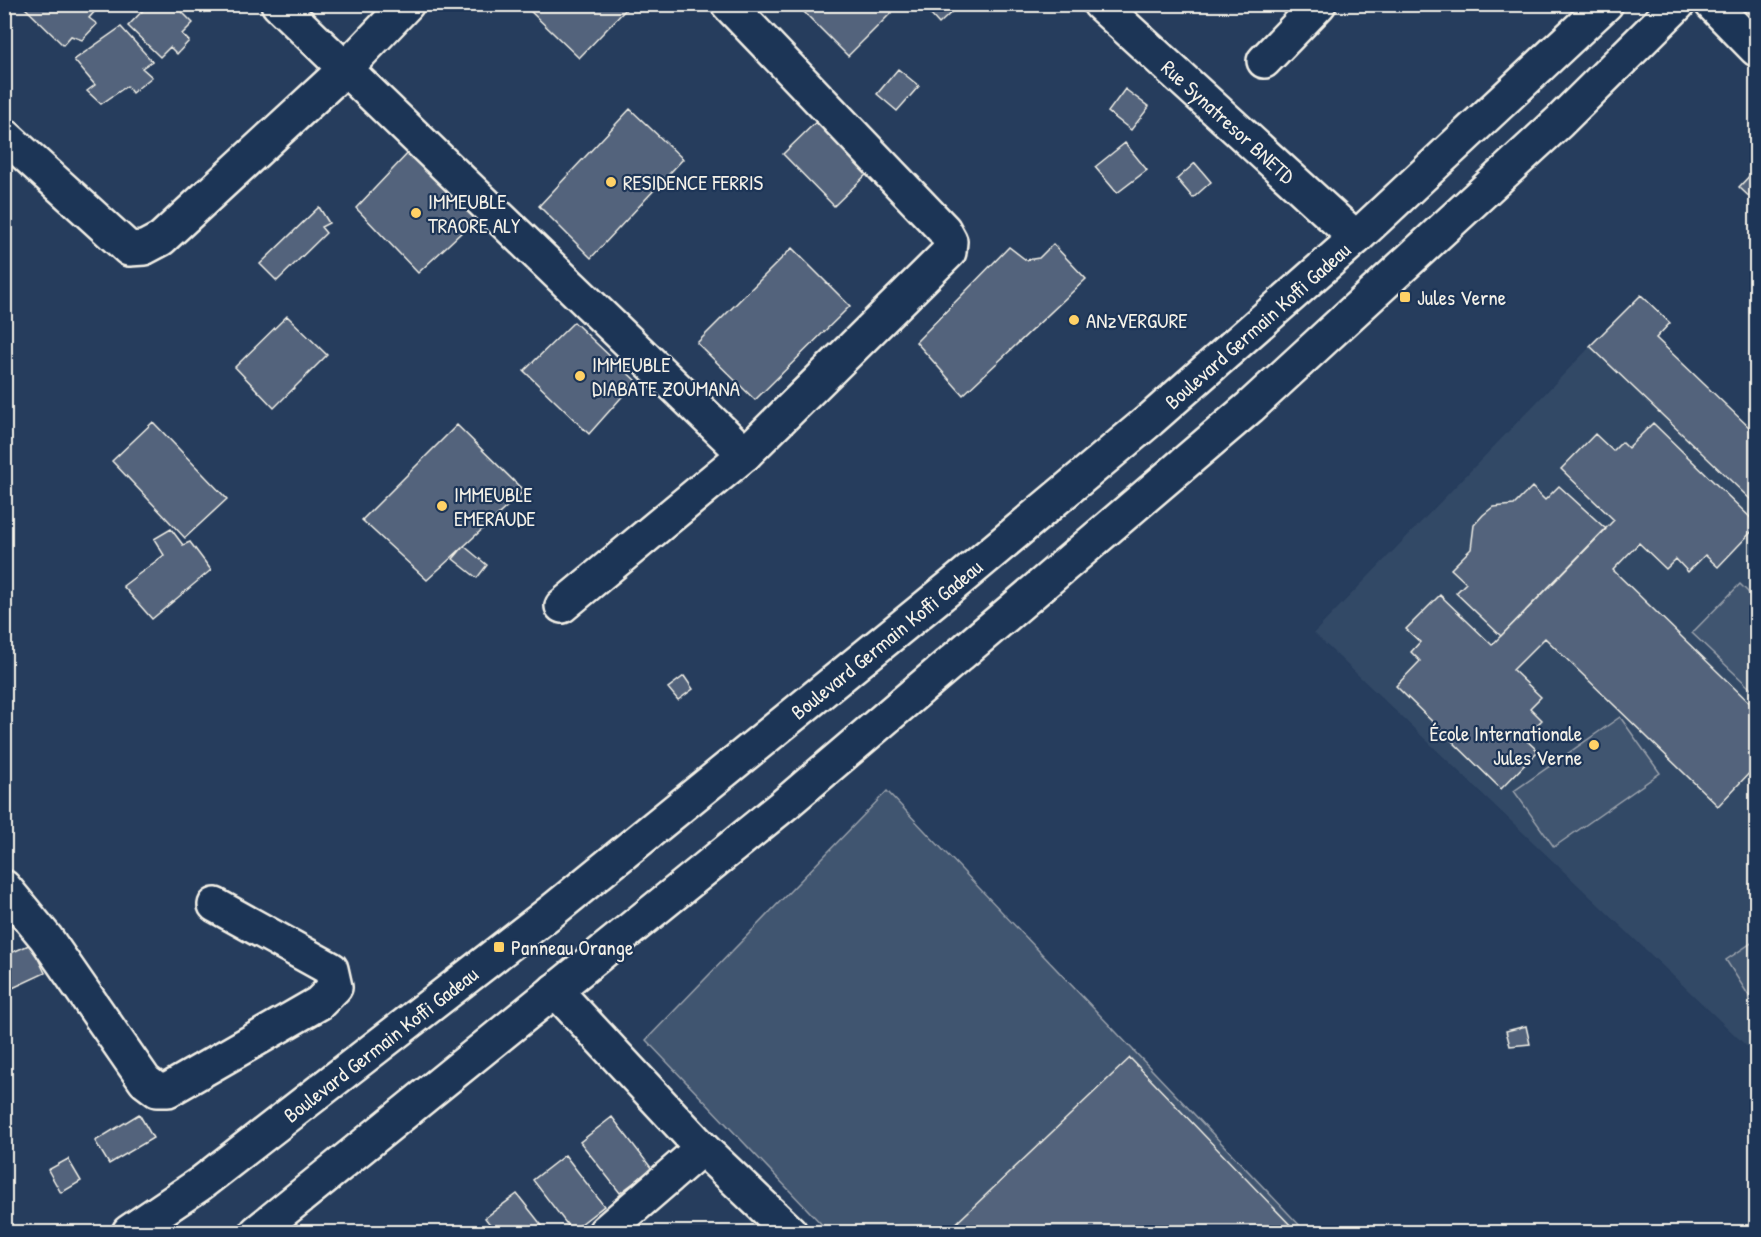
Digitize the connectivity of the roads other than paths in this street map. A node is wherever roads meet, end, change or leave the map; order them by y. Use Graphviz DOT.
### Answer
graph roads {
  1 [pos="278,4"];
  2 [pos="407,4"];
  3 [pos="728,4"];
  4 [pos="1100,4"];
  5 [pos="1319,4"];
  6 [pos="1606,4"];
  7 [pos="1678,4"];
  8 [pos="1712,4"];
  9 [pos="1756,48"];
  10 [pos="1264,61"];
  11 [pos="345,69"];
  12 [pos="4,135"];
  13 [pos="1356,238"];
  14 [pos="745,454"];
  15 [pos="562,606"];
  16 [pos="4,887"];
  17 [pos="215,905"];
  18 [pos="555,990"];
  19 [pos="702,1148"];
  20 [pos="129,1233"];
  21 [pos="257,1233"];
  22 [pos="605,1233"];
  23 [pos="790,1233"];
  1 -- 11 [label="main road"];
  2 -- 11 [label="main road"];
  3 -- 14 [label="main road"];
  4 -- 13 [label="main road, Rue Synatresor BNETD"];
  5 -- 10 [label="main road"];
  6 -- 13 [label="main road, Boulevard Germain Koffi Gadeau"];
  7 -- 18 [label="main road"];
  8 -- 9 [label="main road"];
  11 -- 12 [label="main road"];
  11 -- 14 [label="main road"];
  13 -- 20 [label="main road, Boulevard Germain Koffi Gadeau"];
  14 -- 15 [label="main road"];
  16 -- 17 [label="main road"];
  18 -- 19 [label="main road"];
  18 -- 21 [label="main road"];
  19 -- 22 [label="main road"];
  19 -- 23 [label="main road"];
}
